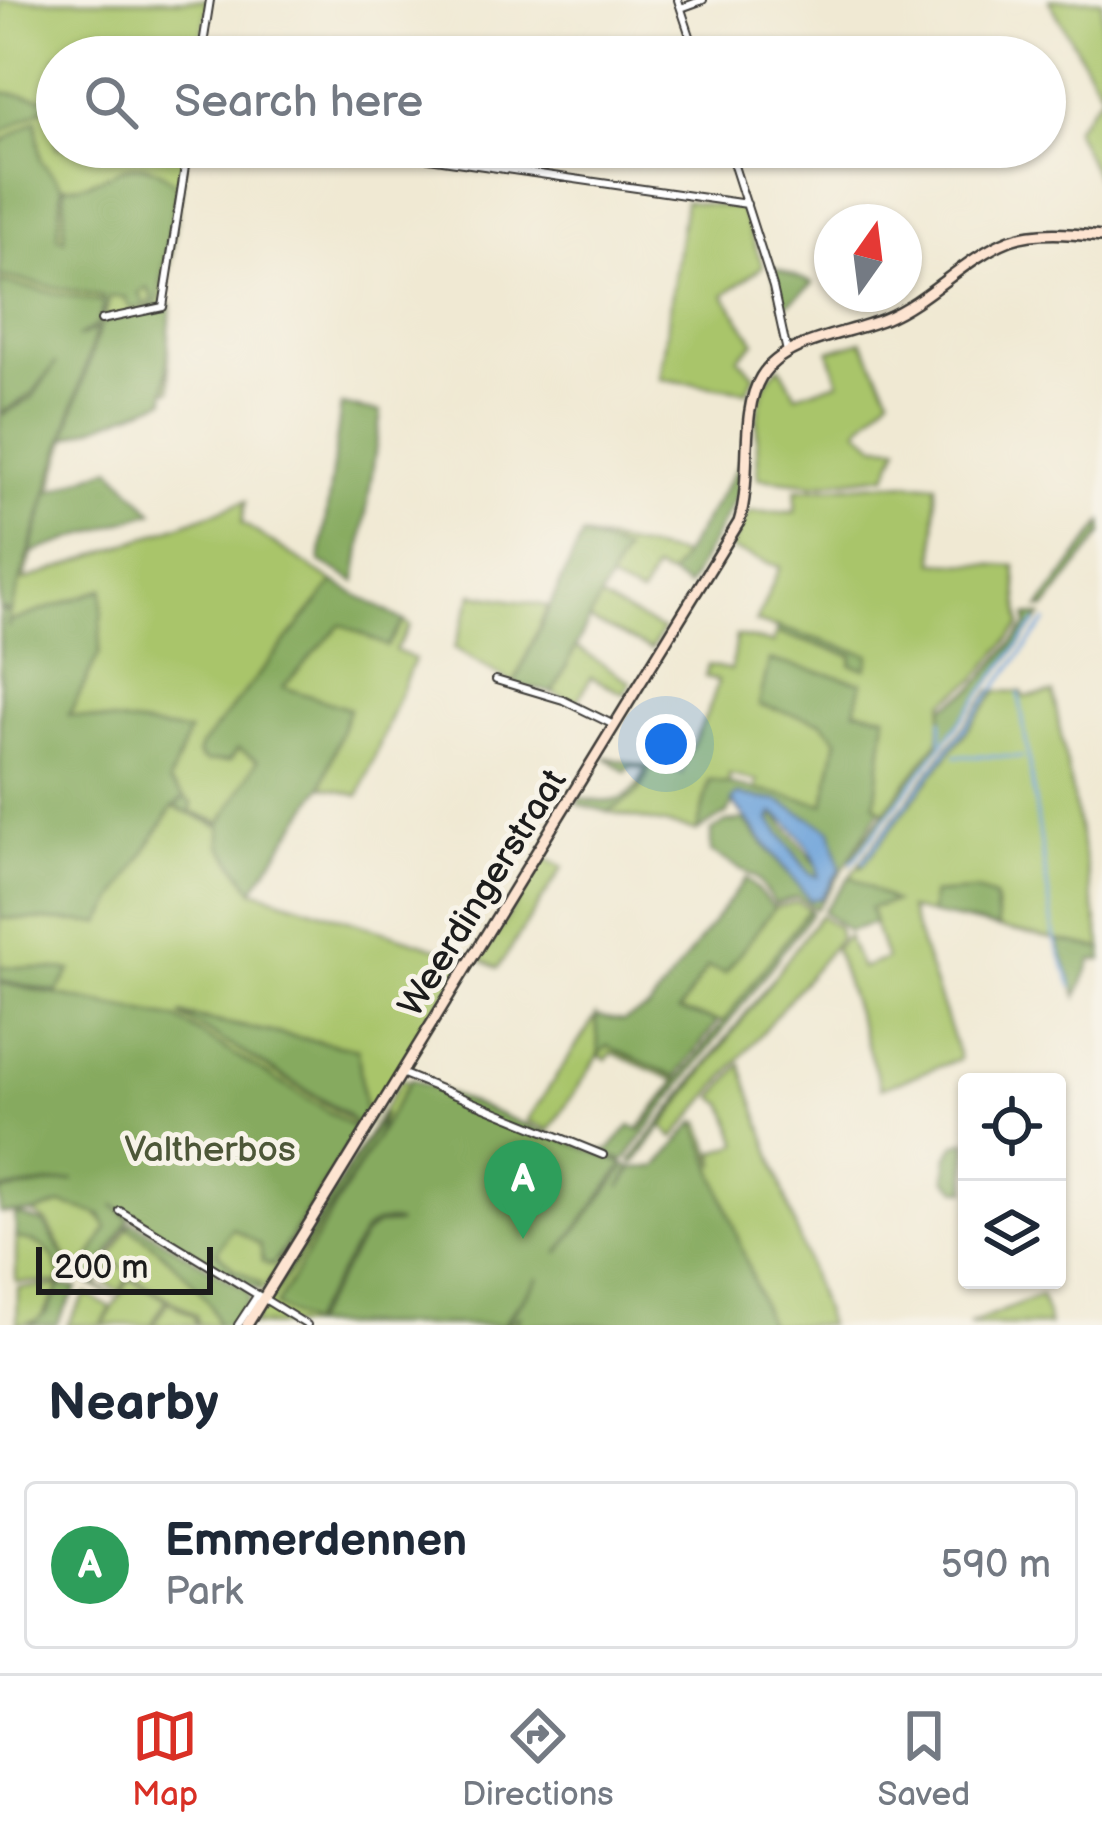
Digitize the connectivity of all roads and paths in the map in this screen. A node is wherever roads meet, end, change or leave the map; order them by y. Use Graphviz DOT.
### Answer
graph roads {
  1 [pos="210,0"];
  2 [pos="703,0"];
  3 [pos="680,4"];
  4 [pos="205,36"];
  5 [pos="691,36"];
  6 [pos="185,168"];
  7 [pos="498,168"];
  8 [pos="735,168"];
  9 [pos="747,204"];
  10 [pos="1102,238"];
  11 [pos="101,320"];
  12 [pos="787,352"];
  13 [pos="496,680"];
  14 [pos="614,725"];
  15 [pos="401,1073"];
  16 [pos="603,1154"];
  17 [pos="120,1211"];
  18 [pos="260,1298"];
  19 [pos="243,1325"];
  20 [pos="307,1325"];
  1 -- 4 [label="street"];
  2 -- 3 [label="street"];
  3 -- 5 [label="street"];
  6 -- 11 [label="street"];
  7 -- 9 [label="street"];
  8 -- 9 [label="street"];
  9 -- 12 [label="street"];
  10 -- 12 [label="main road"];
  12 -- 14 [label="main road, Weerdingerstraat"];
  13 -- 14 [label="street"];
  14 -- 15 [label="main road, Weerdingerstraat"];
  15 -- 16 [label="street"];
  15 -- 18 [label="main road, Weerdingerstraat"];
  17 -- 18 [label="street"];
  18 -- 19 [label="main road, Weerdingerstraat"];
  18 -- 20 [label="street"];
}
